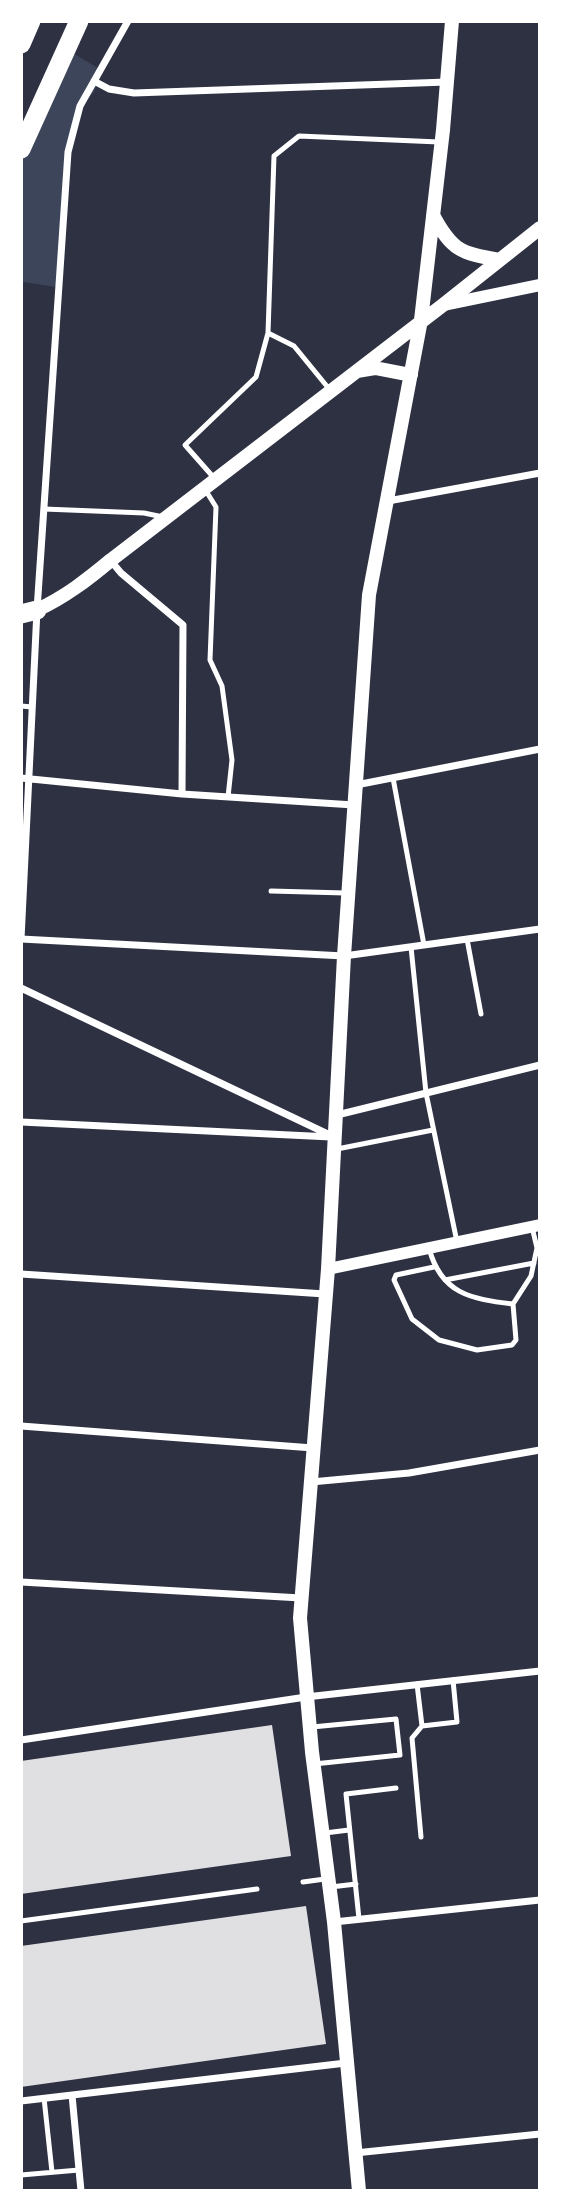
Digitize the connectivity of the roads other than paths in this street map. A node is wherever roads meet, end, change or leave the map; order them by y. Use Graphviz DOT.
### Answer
graph roads {
  1 [pos="32,21"];
  2 [pos="79,21"];
  3 [pos="128,21"];
  4 [pos="452,21"];
  5 [pos="21,44"];
  6 [pos="94,80"];
  7 [pos="447,82"];
  8 [pos="442,142"];
  9 [pos="21,149"];
  10 [pos="433,215"];
  11 [pos="540,228"];
  12 [pos="499,260"];
  13 [pos="540,285"];
  14 [pos="443,305"];
  15 [pos="421,320"];
  16 [pos="268,333"];
  17 [pos="356,371"];
  18 [pos="411,375"];
  19 [pos="331,390"];
  20 [pos="540,473"];
  21 [pos="210,484"];
  22 [pos="388,501"];
  23 [pos="44,509"];
  24 [pos="165,518"];
  25 [pos="111,560"];
  26 [pos="29,612"];
  27 [pos="21,706"];
  28 [pos="32,707"];
  29 [pos="540,749"];
  30 [pos="24,778"];
  31 [pos="393,778"];
  32 [pos="356,785"];
  33 [pos="182,794"];
  34 [pos="228,797"];
  35 [pos="355,805"];
  36 [pos="271,891"];
  37 [pos="349,894"];
  38 [pos="540,929"];
  39 [pos="21,939"];
  40 [pos="467,939"];
  41 [pos="424,945"];
  42 [pos="411,947"];
  43 [pos="344,956"];
  44 [pos="21,988"];
  45 [pos="481,1014"];
  46 [pos="540,1065"];
  47 [pos="426,1093"];
  48 [pos="336,1115"];
  49 [pos="21,1122"];
  50 [pos="433,1130"];
  51 [pos="334,1143"];
  52 [pos="536,1226"];
  53 [pos="457,1242"];
  54 [pos="429,1248"];
  55 [pos="534,1263"];
  56 [pos="434,1268"];
  57 [pos="328,1269"];
  58 [pos="21,1274"];
  59 [pos="445,1280"];
  60 [pos="325,1294"];
  61 [pos="513,1304"];
  62 [pos="21,1426"];
  63 [pos="313,1448"];
  64 [pos="540,1450"];
  65 [pos="310,1482"];
  66 [pos="21,1582"];
  67 [pos="302,1598"];
  68 [pos="540,1671"];
  69 [pos="453,1681"];
  70 [pos="417,1684"];
  71 [pos="306,1697"];
  72 [pos="422,1726"];
  73 [pos="310,1727"];
  74 [pos="21,1740"];
  75 [pos="314,1763"];
  76 [pos="396,1788"];
  77 [pos="349,1830"];
  78 [pos="323,1833"];
  79 [pos="421,1837"];
  80 [pos="303,1882"];
  81 [pos="329,1883"];
  82 [pos="355,1884"];
  83 [pos="257,1889"];
  84 [pos="540,1900"];
  85 [pos="359,1919"];
  86 [pos="21,1921"];
  87 [pos="334,1922"];
  88 [pos="346,2063"];
  89 [pos="72,2095"];
  90 [pos="44,2098"];
  91 [pos="21,2101"];
  92 [pos="540,2134"];
  93 [pos="355,2153"];
  94 [pos="79,2170"];
  95 [pos="52,2172"];
  96 [pos="21,2175"];
  97 [pos="81,2191"];
  98 [pos="359,2191"];
  1 -- 5 [label="highway"];
  2 -- 9 [label="highway"];
  3 -- 6 [label="street"];
  4 -- 7 [label="main road"];
  6 -- 7 [label="street"];
  6 -- 23 [label="street"];
  7 -- 8 [label="main road"];
  8 -- 10 [label="main road"];
  8 -- 16 [label="lane"];
  10 -- 12 [label="main road"];
  10 -- 15 [label="main road"];
  11 -- 12 [label="main road"];
  12 -- 14 [label="main road"];
  13 -- 14 [label="street"];
  14 -- 15 [label="main road"];
  15 -- 17 [label="main road"];
  15 -- 18 [label="main road"];
  16 -- 19 [label="lane"];
  16 -- 21 [label="lane"];
  17 -- 18 [label="main road"];
  17 -- 19 [label="main road"];
  18 -- 22 [label="main road"];
  19 -- 21 [label="main road"];
  20 -- 22 [label="street"];
  21 -- 24 [label="main road"];
  21 -- 34 [label="lane"];
  22 -- 32 [label="main road"];
  23 -- 24 [label="lane"];
  23 -- 26 [label="street"];
  24 -- 25 [label="main road"];
  25 -- 26 [label="main road"];
  25 -- 33 [label="street"];
  26 -- 28 [label="street"];
  27 -- 28 [label="lane"];
  28 -- 30 [label="street"];
  29 -- 31 [label="street"];
  30 -- 33 [label="street"];
  30 -- 39 [label="street"];
  31 -- 32 [label="street"];
  31 -- 41 [label="lane"];
  32 -- 35 [label="main road"];
  33 -- 34 [label="street"];
  34 -- 35 [label="street"];
  35 -- 37 [label="main road"];
  36 -- 37 [label="lane"];
  37 -- 43 [label="main road"];
  38 -- 40 [label="street"];
  39 -- 43 [label="street"];
  40 -- 41 [label="street"];
  40 -- 45 [label="lane"];
  41 -- 42 [label="street"];
  42 -- 43 [label="street"];
  42 -- 47 [label="lane"];
  43 -- 48 [label="main road"];
  44 -- 51 [label="street"];
  46 -- 47 [label="street"];
  47 -- 48 [label="street"];
  47 -- 50 [label="lane"];
  48 -- 51 [label="main road"];
  49 -- 51 [label="street"];
  50 -- 51 [label="lane"];
  50 -- 53 [label="lane"];
  51 -- 57 [label="main road"];
  52 -- 53 [label="street"];
  52 -- 55 [label="lane"];
  53 -- 54 [label="street"];
  54 -- 56 [label="lane"];
  54 -- 57 [label="street"];
  55 -- 59 [label="lane"];
  55 -- 61 [label="lane"];
  56 -- 59 [label="lane"];
  56 -- 61 [label="lane"];
  57 -- 60 [label="main road"];
  58 -- 60 [label="street"];
  59 -- 61 [label="lane"];
  60 -- 63 [label="main road"];
  62 -- 63 [label="street"];
  63 -- 65 [label="main road"];
  64 -- 65 [label="street"];
  65 -- 67 [label="main road"];
  66 -- 67 [label="street"];
  67 -- 71 [label="main road"];
  68 -- 69 [label="street"];
  69 -- 70 [label="street"];
  69 -- 72 [label="lane"];
  70 -- 71 [label="street"];
  70 -- 72 [label="lane"];
  71 -- 73 [label="main road"];
  71 -- 74 [label="street"];
  72 -- 79 [label="lane"];
  73 -- 75 [label="main road"];
  73 -- 75 [label="lane"];
  75 -- 78 [label="main road"];
  76 -- 77 [label="lane"];
  77 -- 78 [label="lane"];
  77 -- 82 [label="lane"];
  78 -- 81 [label="main road"];
  80 -- 81 [label="lane"];
  81 -- 82 [label="lane"];
  81 -- 87 [label="main road"];
  82 -- 85 [label="lane"];
  83 -- 86 [label="lane"];
  84 -- 85 [label="street"];
  85 -- 87 [label="street"];
  87 -- 88 [label="main road"];
  88 -- 89 [label="street"];
  88 -- 93 [label="main road"];
  89 -- 90 [label="street"];
  89 -- 94 [label="street"];
  90 -- 91 [label="street"];
  90 -- 95 [label="lane"];
  92 -- 93 [label="street"];
  93 -- 98 [label="main road"];
  94 -- 95 [label="lane"];
  94 -- 97 [label="street"];
  95 -- 96 [label="lane"];
}
